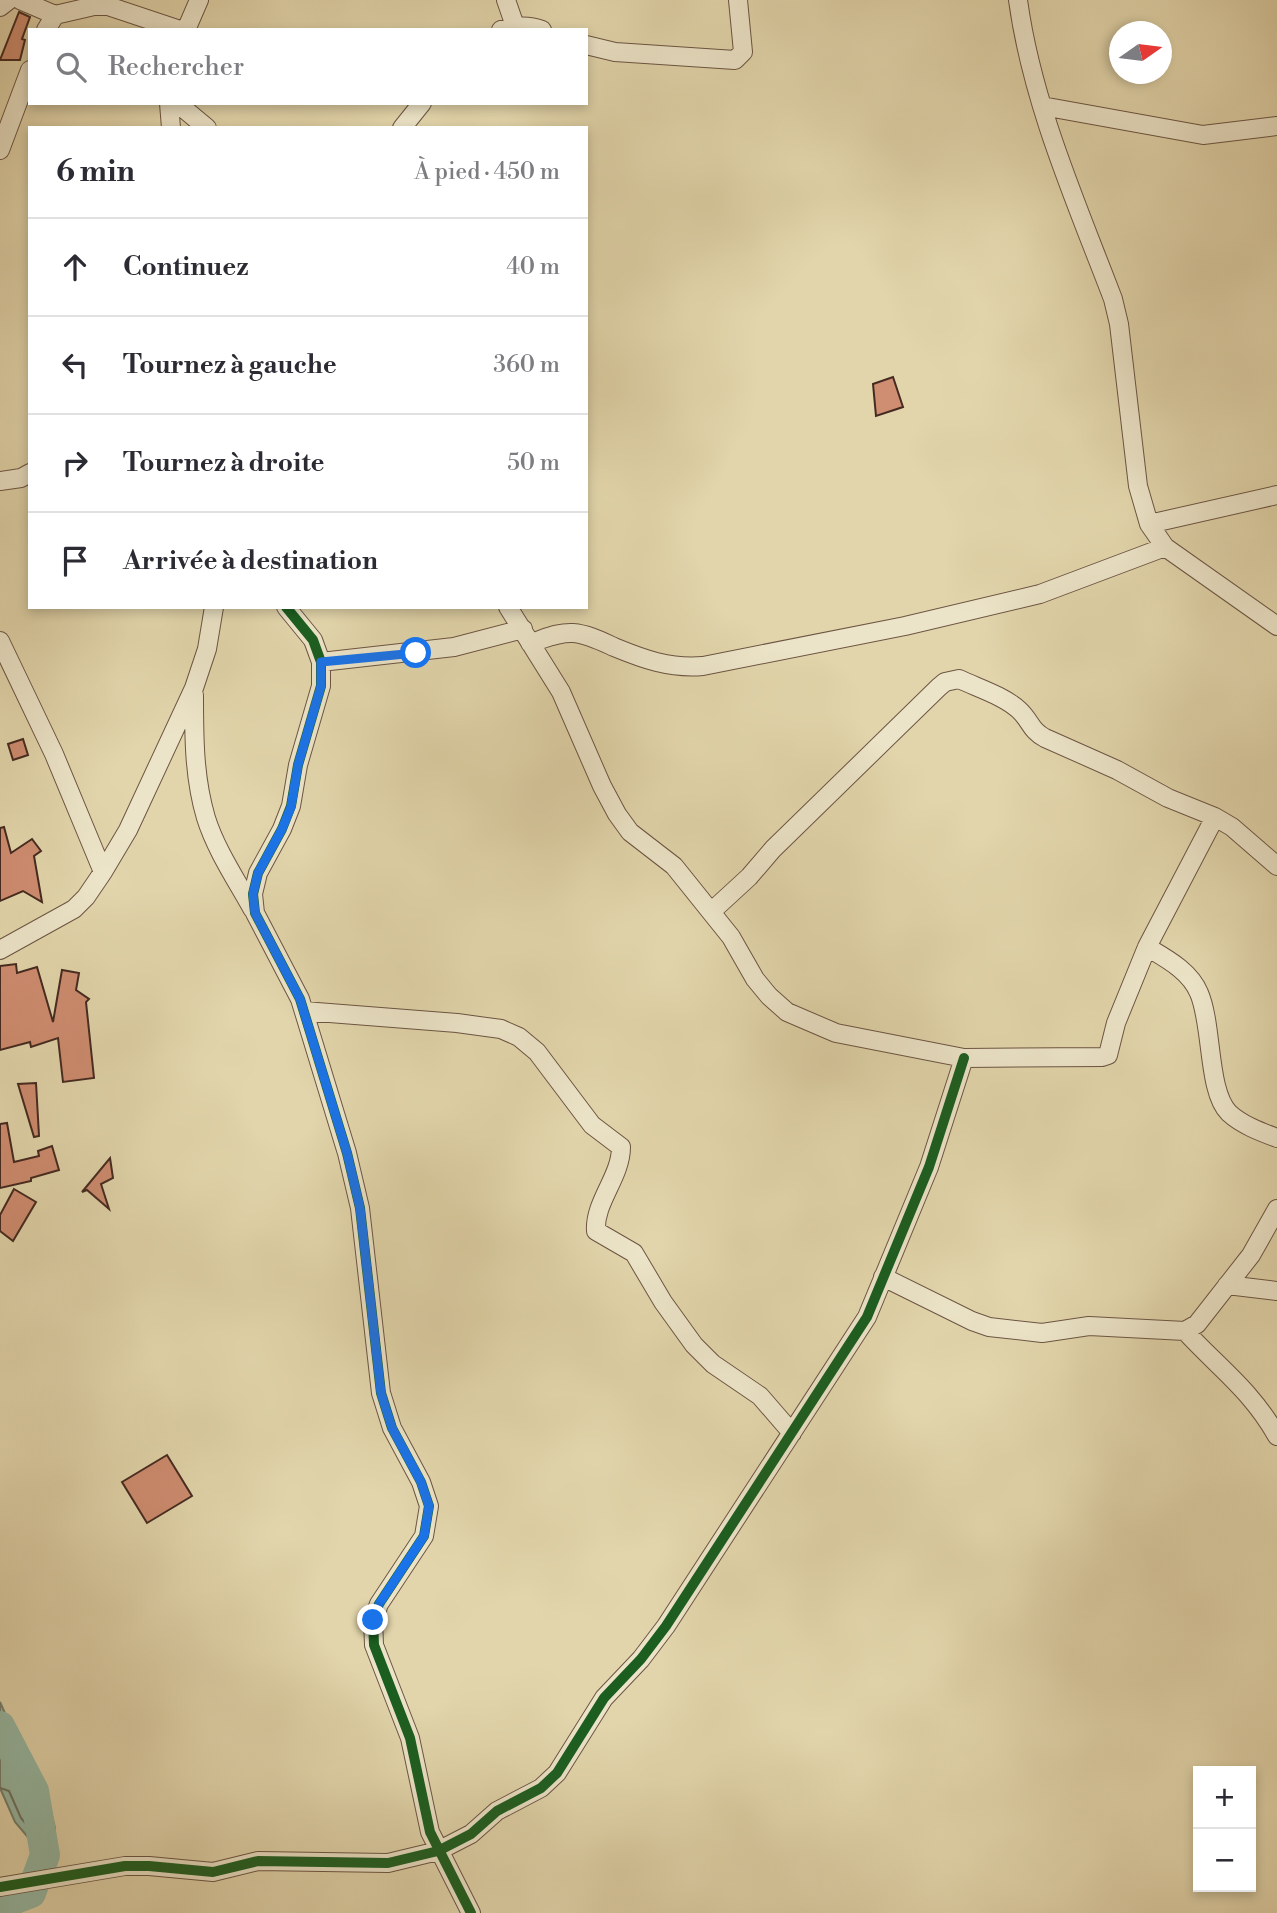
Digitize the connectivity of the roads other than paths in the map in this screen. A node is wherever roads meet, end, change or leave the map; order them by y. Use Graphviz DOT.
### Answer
graph roads {
  1 [pos="9,0"];
  2 [pos="20,0"];
  3 [pos="199,0"];
  4 [pos="506,0"];
  5 [pos="738,0"];
  6 [pos="1018,0"];
  7 [pos="0,7"];
  8 [pos="51,22"];
  9 [pos="174,28"];
  10 [pos="187,28"];
  11 [pos="508,28"];
  12 [pos="536,28"];
  13 [pos="588,45"];
  14 [pos="28,75"];
  15 [pos="169,105"];
  16 [pos="179,105"];
  17 [pos="420,105"];
  18 [pos="1041,106"];
  19 [pos="171,126"];
  20 [pos="205,126"];
  21 [pos="404,126"];
  22 [pos="1277,126"];
  23 [pos="0,150"];
  24 [pos="28,474"];
  25 [pos="0,481"];
  26 [pos="1277,495"];
  27 [pos="1149,524"];
  28 [pos="1165,547"];
  29 [pos="214,609"];
  30 [pos="288,609"];
  31 [pos="509,609"];
  32 [pos="1277,625"];
  33 [pos="526,636"];
  34 [pos="0,641"];
  35 [pos="321,662"];
  36 [pos="194,688"];
  37 [pos="1215,817"];
  38 [pos="1277,866"];
  39 [pos="103,872"];
  40 [pos="712,911"];
  41 [pos="255,913"];
  42 [pos="1147,947"];
  43 [pos="0,950"];
  44 [pos="304,1011"];
  45 [pos="964,1058"];
  46 [pos="1277,1138"];
  47 [pos="1277,1209"];
  48 [pos="883,1277"];
  49 [pos="1227,1285"];
  50 [pos="1277,1291"];
  51 [pos="1185,1331"];
  52 [pos="792,1433"];
  53 [pos="1277,1436"];
  54 [pos="438,1851"];
  55 [pos="0,1887"];
  56 [pos="471,1913"];
  1 -- 7 [label="street"];
  2 -- 8 [label="street"];
  3 -- 10 [label="street"];
  4 -- 11 [label="street"];
  5 -- 13 [label="street"];
  6 -- 18 [label="street"];
  8 -- 9 [label="street"];
  11 -- 12 [label="street"];
  14 -- 23 [label="street"];
  15 -- 19 [label="street"];
  16 -- 20 [label="street"];
  17 -- 21 [label="street"];
  18 -- 22 [label="street"];
  18 -- 27 [label="street"];
  24 -- 25 [label="street"];
  26 -- 27 [label="street"];
  27 -- 28 [label="street"];
  28 -- 32 [label="street"];
  28 -- 33 [label="street"];
  29 -- 36 [label="street"];
  30 -- 35 [label="street"];
  31 -- 33 [label="street"];
  33 -- 35 [label="street"];
  33 -- 40 [label="street"];
  34 -- 39 [label="street"];
  35 -- 41 [label="street"];
  36 -- 39 [label="street"];
  36 -- 41 [label="street"];
  37 -- 38 [label="street"];
  37 -- 40 [label="street"];
  37 -- 42 [label="street"];
  39 -- 43 [label="street"];
  40 -- 45 [label="street"];
  41 -- 44 [label="street"];
  42 -- 45 [label="street"];
  42 -- 46 [label="street"];
  44 -- 52 [label="street"];
  44 -- 54 [label="street"];
  45 -- 48 [label="street"];
  47 -- 49 [label="street"];
  48 -- 51 [label="street"];
  48 -- 52 [label="street"];
  49 -- 50 [label="street"];
  49 -- 51 [label="street"];
  51 -- 53 [label="street"];
  52 -- 54 [label="street"];
  54 -- 55 [label="street"];
  54 -- 56 [label="street"];
}
